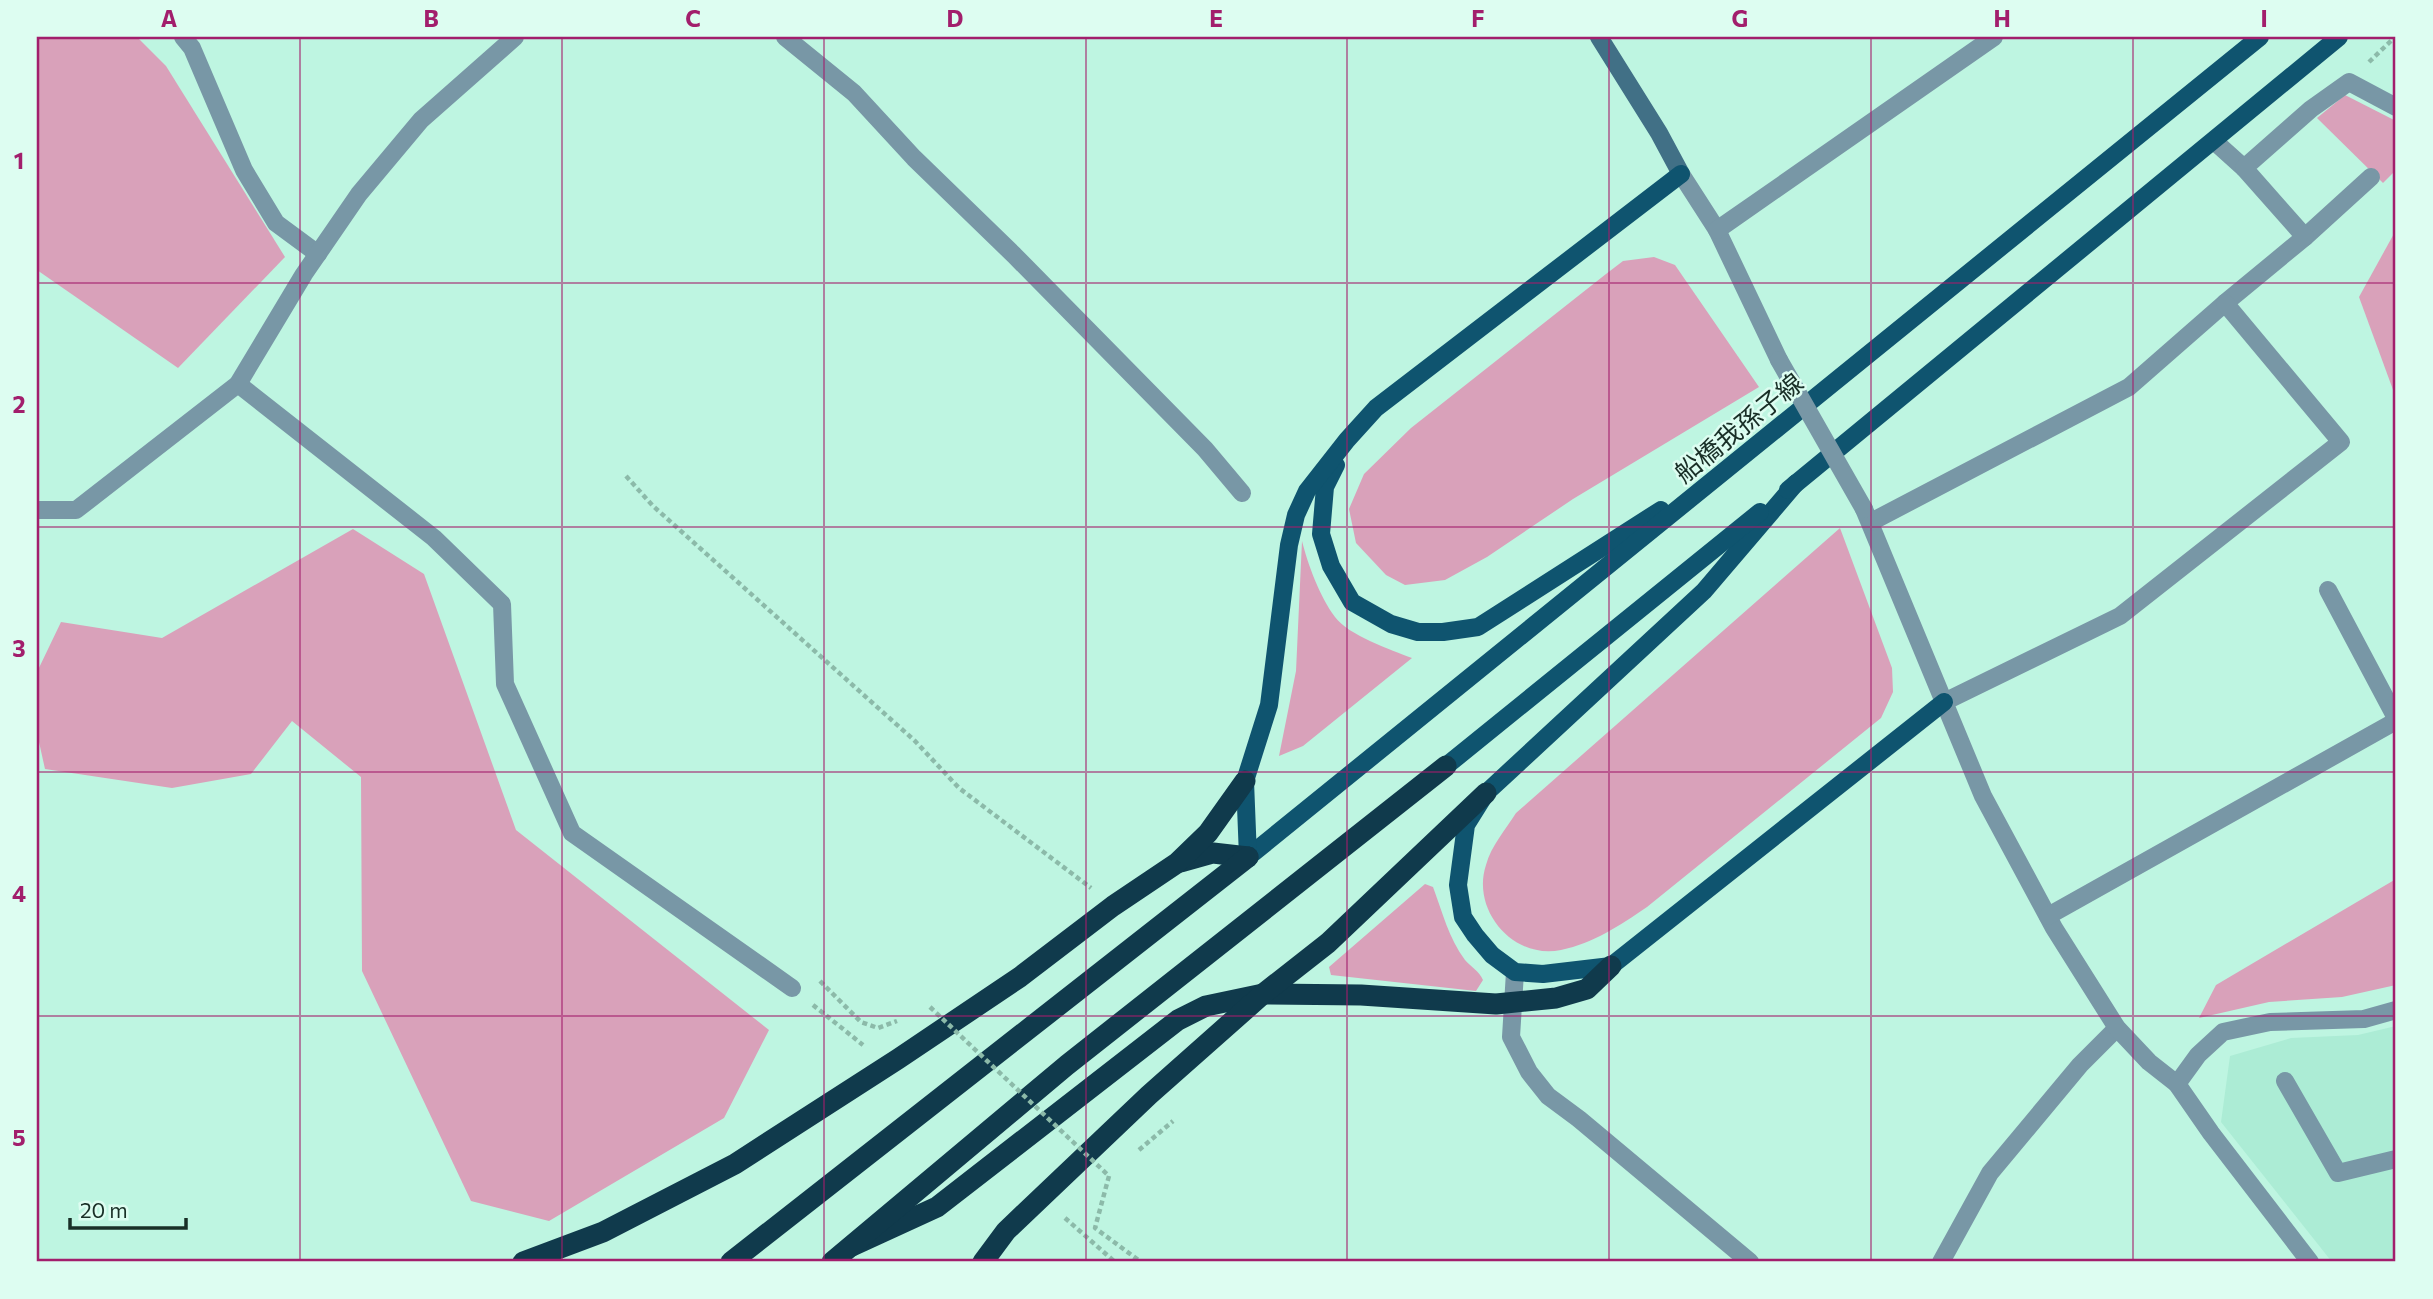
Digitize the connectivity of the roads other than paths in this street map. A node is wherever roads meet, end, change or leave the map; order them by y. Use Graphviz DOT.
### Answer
graph roads {
  1 [pos="183,37"];
  2 [pos="515,37"];
  3 [pos="785,37"];
  4 [pos="1599,37"];
  5 [pos="1994,37"];
  6 [pos="2260,37"];
  7 [pos="2339,37"];
  8 [pos="2396,107"];
  9 [pos="2214,141"];
  10 [pos="2244,168"];
  11 [pos="1681,174"];
  12 [pos="2371,177"];
  13 [pos="1717,230"];
  14 [pos="2305,237"];
  15 [pos="318,254"];
  16 [pos="2225,303"];
  17 [pos="238,384"];
  18 [pos="1347,440"];
  19 [pos="1735,463"];
  20 [pos="1796,483"];
  21 [pos="1242,493"];
  22 [pos="37,510"];
  23 [pos="1867,515"];
  24 [pos="2328,590"];
  25 [pos="1944,702"];
  26 [pos="2396,719"];
  27 [pos="1446,766"];
  28 [pos="1245,781"];
  29 [pos="1486,793"];
  30 [pos="1248,857"];
  31 [pos="1177,863"];
  32 [pos="2048,916"];
  33 [pos="1611,967"];
  34 [pos="1514,972"];
  35 [pos="792,988"];
  36 [pos="1263,993"];
  37 [pos="1511,1001"];
  38 [pos="2396,1010"];
  39 [pos="2117,1028"];
  40 [pos="2284,1081"];
  41 [pos="2177,1084"];
  42 [pos="2396,1159"];
  43 [pos="852,1246"];
  44 [pos="523,1262"];
  45 [pos="731,1262"];
  46 [pos="832,1262"];
  47 [pos="983,1262"];
  48 [pos="1750,1262"];
  49 [pos="1941,1262"];
  50 [pos="2310,1262"];
  1 -- 15 [label="street"];
  2 -- 15 [label="street"];
  3 -- 21 [label="street"];
  4 -- 11 [label="street"];
  5 -- 13 [label="street"];
  6 -- 19 [label="main road, 船橋我孫子線"];
  7 -- 9 [label="main road"];
  8 -- 10 [label="street"];
  9 -- 10 [label="street"];
  9 -- 20 [label="main road"];
  10 -- 14 [label="street"];
  11 -- 13 [label="street"];
  11 -- 18 [label="main road"];
  12 -- 14 [label="street"];
  13 -- 23 [label="street, bridge"];
  14 -- 16 [label="street"];
  15 -- 17 [label="street"];
  16 -- 23 [label="street"];
  16 -- 25 [label="street"];
  17 -- 22 [label="street"];
  17 -- 35 [label="street"];
  18 -- 19 [label="main road"];
  18 -- 28 [label="main road"];
  19 -- 30 [label="main road, 船橋我孫子線"];
  20 -- 27 [label="main road"];
  20 -- 29 [label="main road"];
  23 -- 25 [label="street"];
  24 -- 26 [label="street"];
  25 -- 32 [label="street"];
  25 -- 33 [label="main road"];
  26 -- 32 [label="street"];
  27 -- 43 [label="highway"];
  28 -- 30 [label="main road"];
  28 -- 31 [label="highway"];
  29 -- 34 [label="main road"];
  29 -- 36 [label="highway"];
  30 -- 31 [label="highway"];
  30 -- 45 [label="highway"];
  31 -- 44 [label="highway"];
  32 -- 39 [label="street"];
  33 -- 34 [label="main road"];
  33 -- 37 [label="highway"];
  34 -- 37 [label="street"];
  36 -- 37 [label="highway"];
  36 -- 43 [label="highway"];
  36 -- 47 [label="highway"];
  37 -- 48 [label="street"];
  38 -- 41 [label="street"];
  39 -- 41 [label="street"];
  39 -- 49 [label="street"];
  40 -- 42 [label="street"];
  41 -- 50 [label="street"];
  43 -- 46 [label="highway"];
}
